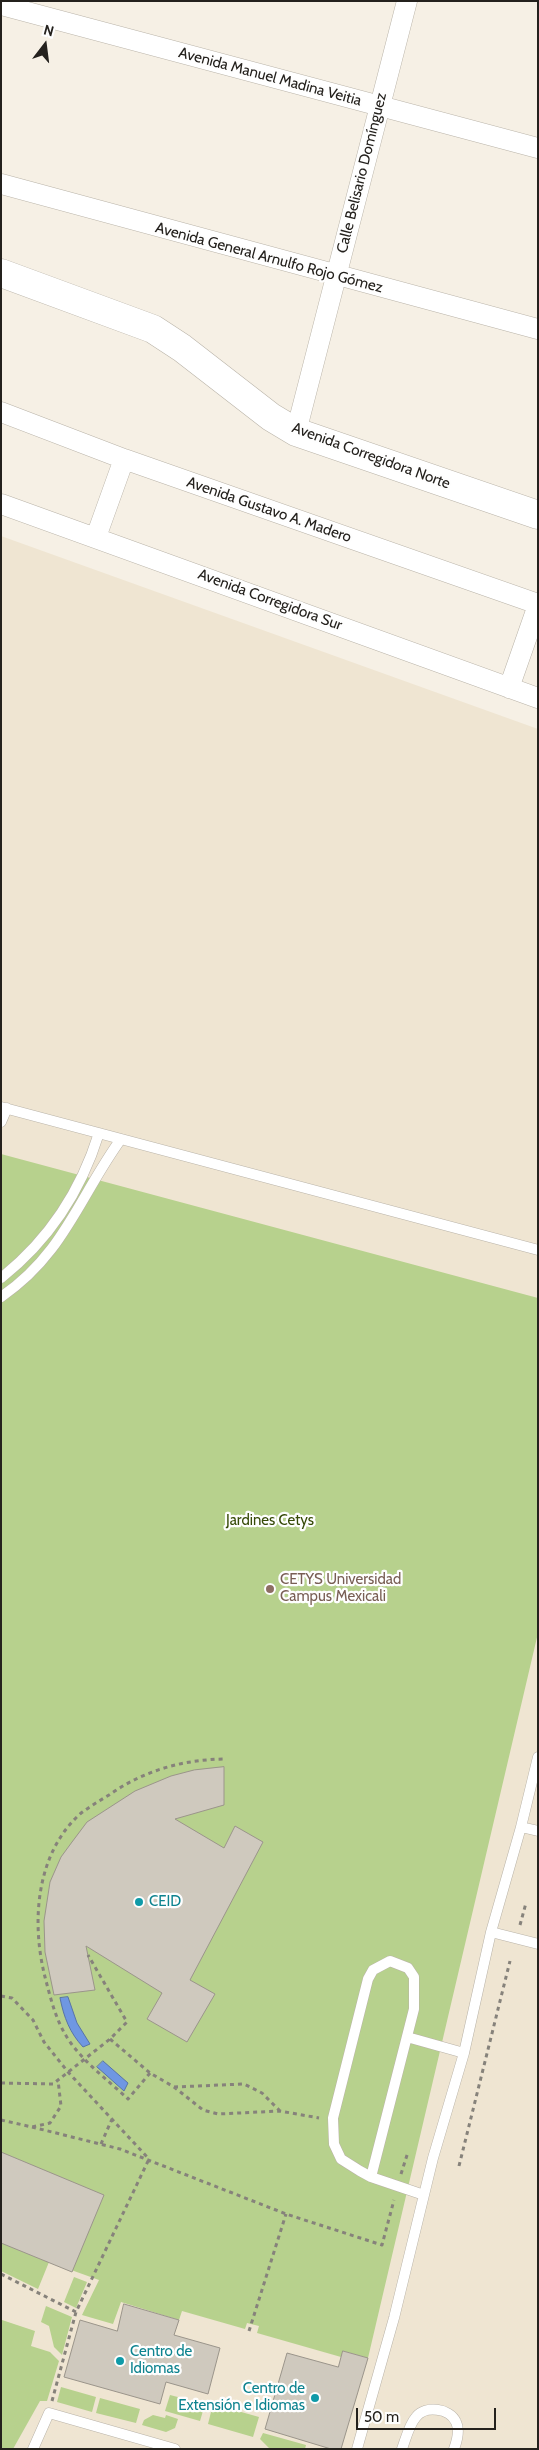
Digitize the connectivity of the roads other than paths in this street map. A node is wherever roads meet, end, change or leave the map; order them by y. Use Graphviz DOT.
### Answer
graph roads {
  1 [pos="407,1"];
  2 [pos="1,5"];
  3 [pos="379,106"];
  4 [pos="538,148"];
  5 [pos="1,184"];
  6 [pos="1,272"];
  7 [pos="336,276"];
  8 [pos="538,330"];
  9 [pos="1,412"];
  10 [pos="296,432"];
  11 [pos="124,459"];
  12 [pos="1,504"];
  13 [pos="538,516"];
  14 [pos="96,537"];
  15 [pos="538,605"];
  16 [pos="509,688"];
  17 [pos="538,698"];
  18 [pos="4,1107"];
  19 [pos="1,1122"];
  20 [pos="99,1133"];
  21 [pos="122,1139"];
  22 [pos="538,1250"];
  23 [pos="1,1278"];
  24 [pos="1,1297"];
  25 [pos="538,1757"];
  26 [pos="522,1827"];
  27 [pos="538,1831"];
  28 [pos="491,1932"];
  29 [pos="538,1944"];
  30 [pos="407,2037"];
  31 [pos="464,2053"];
  32 [pos="371,2177"];
  33 [pos="424,2195"];
  34 [pos="33,2449"];
  35 [pos="175,2449"];
  36 [pos="358,2449"];
  37 [pos="402,2449"];
  38 [pos="454,2449"];
  1 -- 3 [label="street, Calle Belisario Domínguez"];
  2 -- 3 [label="street, Avenida Manuel Madina Veitia"];
  3 -- 4 [label="street, Avenida Manuel Madina Veitia"];
  3 -- 7 [label="street, Calle Belisario Domínguez"];
  5 -- 7 [label="street, Avenida General Arnulfo Rojo Gómez"];
  6 -- 10 [label="street, Avenida Corregidora Norte"];
  7 -- 8 [label="street, Avenida General Arnulfo Rojo Gómez"];
  7 -- 10 [label="street, Calle Belisario Domínguez"];
  9 -- 11 [label="street, Avenida Gustavo A. Madero"];
  10 -- 13 [label="street, Avenida Corregidora Norte"];
  11 -- 14 [label="street"];
  11 -- 15 [label="street, Avenida Gustavo A. Madero"];
  12 -- 14 [label="street, Avenida Corregidora Sur"];
  14 -- 16 [label="street, Avenida Corregidora Sur"];
  15 -- 16 [label="street"];
  16 -- 17 [label="street, Avenida Corregidora Sur"];
  18 -- 19 [label="lane"];
  18 -- 20 [label="lane"];
  20 -- 21 [label="lane"];
  20 -- 23 [label="lane"];
  21 -- 22 [label="lane"];
  21 -- 24 [label="lane"];
  25 -- 26 [label="lane"];
  26 -- 27 [label="lane"];
  26 -- 28 [label="lane"];
  28 -- 29 [label="lane"];
  28 -- 31 [label="lane"];
  30 -- 31 [label="lane"];
  30 -- 32 [label="lane"];
  30 -- 32 [label="lane"];
  31 -- 33 [label="lane"];
  32 -- 33 [label="lane"];
  33 -- 36 [label="lane"];
  34 -- 35 [label="lane"];
  37 -- 38 [label="lane"];
}
